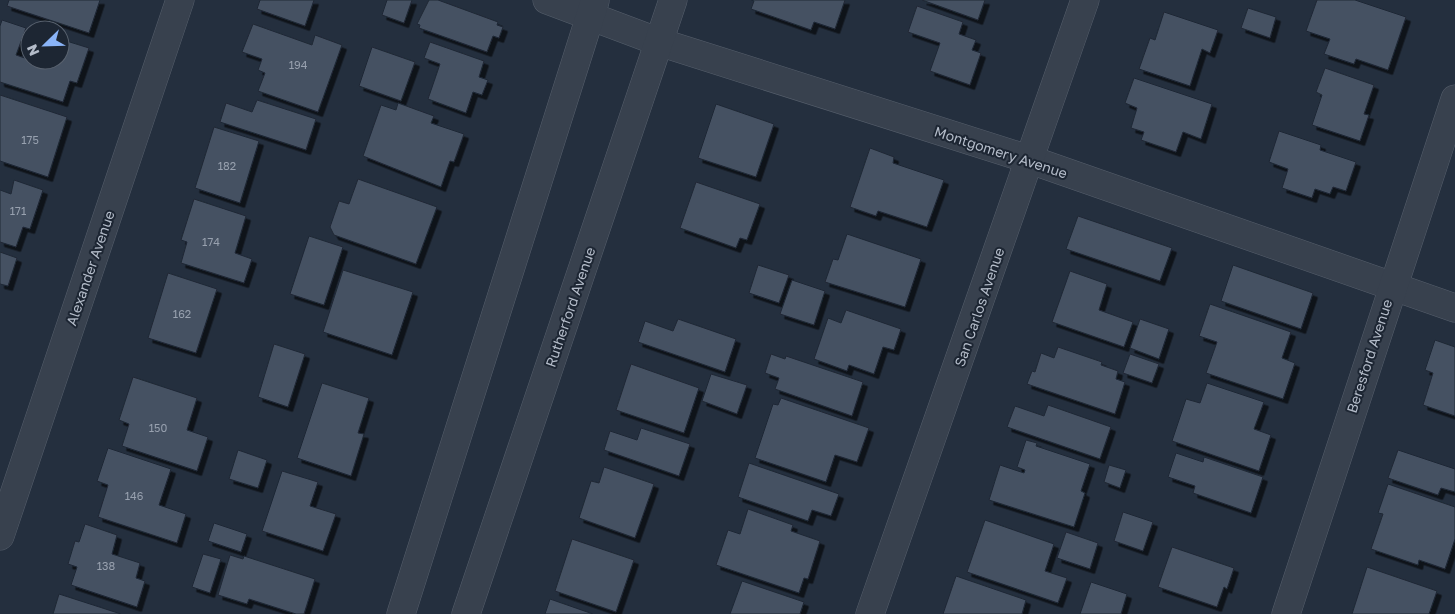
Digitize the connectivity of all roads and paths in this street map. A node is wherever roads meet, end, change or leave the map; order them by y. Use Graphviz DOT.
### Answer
graph roads {
  1 [pos="180,0"];
  2 [pos="547,0"];
  3 [pos="673,0"];
  4 [pos="1085,0"];
  5 [pos="593,9"];
  6 [pos="659,42"];
  7 [pos="1455,99"];
  8 [pos="1030,160"];
  9 [pos="1392,287"];
  10 [pos="1455,308"];
  11 [pos="0,536"];
  12 [pos="400,614"];
  13 [pos="466,614"];
  14 [pos="870,614"];
  15 [pos="1286,614"];
  1 -- 11 [label="street, Alexander Avenue"];
  2 -- 5 [label="street, Montgomery Avenue"];
  3 -- 6 [label="street, Rutherford Avenue"];
  4 -- 8 [label="street, San Carlos Avenue"];
  5 -- 6 [label="street, Montgomery Avenue"];
  5 -- 12 [label="street"];
  6 -- 8 [label="street, Montgomery Avenue"];
  6 -- 13 [label="street, Rutherford Avenue"];
  7 -- 9 [label="street, Beresford Avenue"];
  8 -- 9 [label="street, Montgomery Avenue"];
  8 -- 14 [label="street, San Carlos Avenue"];
  9 -- 10 [label="street, Montgomery Avenue"];
  9 -- 15 [label="street, Beresford Avenue"];
}
